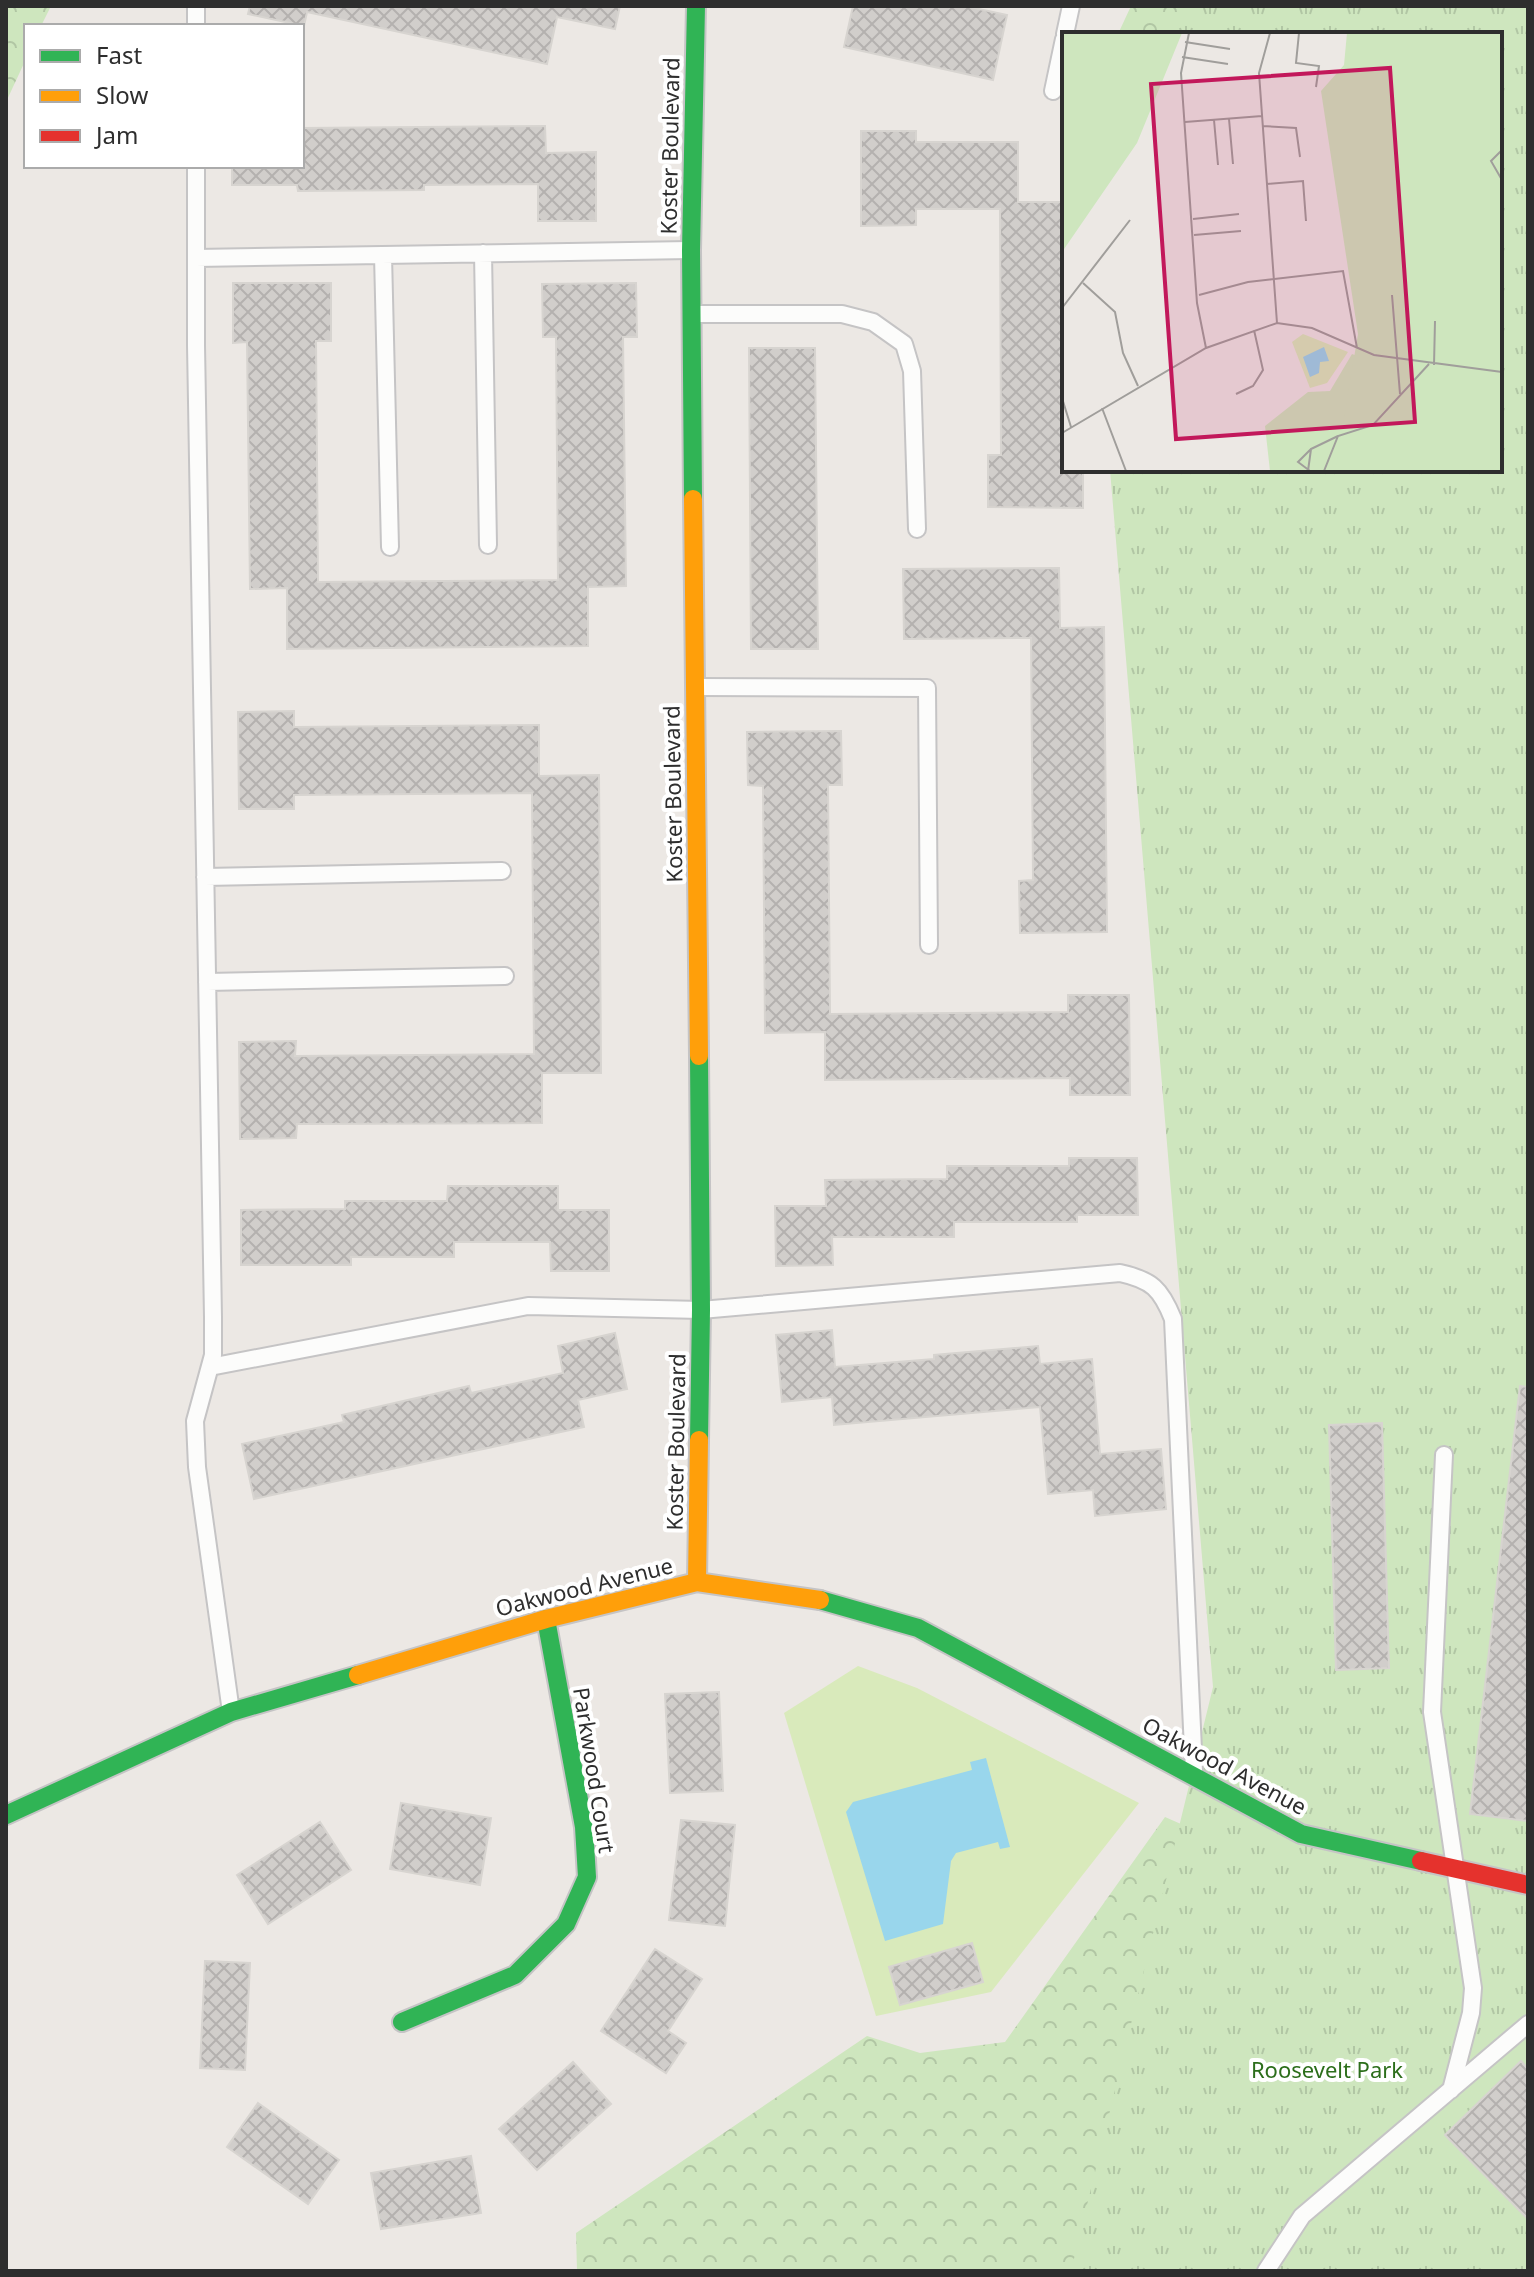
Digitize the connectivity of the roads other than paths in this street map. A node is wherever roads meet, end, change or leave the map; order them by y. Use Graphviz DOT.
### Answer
graph roads {
  1 [pos="696,6"];
  2 [pos="1071,6"];
  3 [pos="1065,32"];
  4 [pos="1062,46"];
  5 [pos="1053,91"];
  6 [pos="196,168"];
  7 [pos="691,250"];
  8 [pos="483,253"];
  9 [pos="383,255"];
  10 [pos="196,258"];
  11 [pos="691,314"];
  12 [pos="917,529"];
  13 [pos="488,545"];
  14 [pos="390,547"];
  15 [pos="695,687"];
  16 [pos="502,871"];
  17 [pos="205,877"];
  18 [pos="929,945"];
  19 [pos="505,976"];
  20 [pos="207,982"];
  21 [pos="701,1310"];
  22 [pos="210,1367"];
  23 [pos="1444,1455"];
  24 [pos="697,1582"];
  25 [pos="546,1619"];
  26 [pos="231,1712"];
  27 [pos="1195,1777"];
  28 [pos="6,1815"];
  29 [pos="1456,1869"];
  30 [pos="1528,1885"];
  31 [pos="402,2022"];
  32 [pos="1528,2024"];
  33 [pos="1451,2090"];
  34 [pos="1266,2271"];
  1 -- 7 [label="street, Koster Boulevard"];
  2 -- 3 [label="lane"];
  4 -- 5 [label="lane"];
  6 -- 10 [label="lane"];
  7 -- 8 [label="lane"];
  7 -- 11 [label="street, Koster Boulevard"];
  8 -- 9 [label="lane"];
  8 -- 13 [label="lane"];
  9 -- 10 [label="lane"];
  9 -- 14 [label="lane"];
  10 -- 17 [label="lane"];
  11 -- 12 [label="lane"];
  11 -- 15 [label="street, Koster Boulevard"];
  15 -- 18 [label="lane"];
  15 -- 21 [label="street, Koster Boulevard"];
  16 -- 17 [label="lane"];
  17 -- 20 [label="lane"];
  19 -- 20 [label="lane"];
  20 -- 22 [label="lane"];
  21 -- 22 [label="lane"];
  21 -- 24 [label="street, Koster Boulevard"];
  21 -- 27 [label="lane"];
  22 -- 26 [label="lane"];
  23 -- 29 [label="lane"];
  24 -- 25 [label="street, Oakwood Avenue"];
  24 -- 27 [label="street, Oakwood Avenue"];
  25 -- 26 [label="street, Oakwood Avenue"];
  25 -- 31 [label="street, Parkwood Court"];
  26 -- 28 [label="street, Oakwood Avenue"];
  27 -- 29 [label="street, Oakwood Avenue"];
  29 -- 30 [label="street, Oakwood Avenue"];
  29 -- 33 [label="lane"];
  32 -- 33 [label="lane"];
  33 -- 34 [label="lane"];
}
